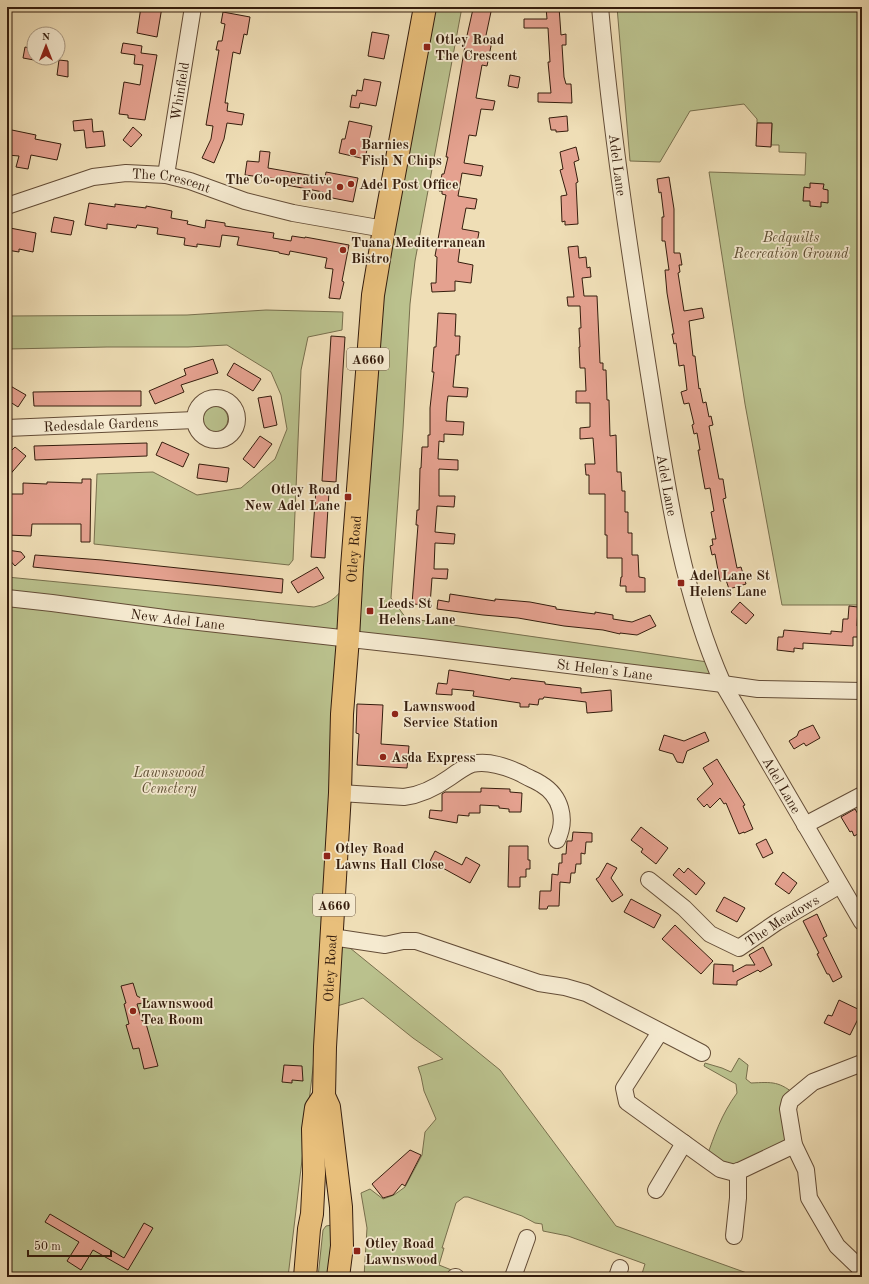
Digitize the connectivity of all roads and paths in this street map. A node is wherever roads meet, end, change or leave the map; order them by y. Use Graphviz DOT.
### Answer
graph roads {
  1 [pos="193,7"];
  2 [pos="425,7"];
  3 [pos="600,7"];
  4 [pos="166,176"];
  5 [pos="7,206"];
  6 [pos="384,229"];
  7 [pos="195,420"];
  8 [pos="7,428"];
  9 [pos="7,598"];
  10 [pos="348,638"];
  11 [pos="723,684"];
  12 [pos="862,691"];
  13 [pos="340,794"];
  14 [pos="862,795"];
  15 [pos="805,825"];
  16 [pos="556,840"];
  17 [pos="649,880"];
  18 [pos="840,884"];
  19 [pos="862,922"];
  20 [pos="332,937"];
  21 [pos="660,1032"];
  22 [pos="702,1053"];
  23 [pos="862,1063"];
  24 [pos="324,1096"];
  25 [pos="684,1143"];
  26 [pos="794,1145"];
  27 [pos="738,1171"];
  28 [pos="656,1190"];
  29 [pos="734,1236"];
  30 [pos="527,1238"];
  31 [pos="862,1270"];
  32 [pos="305,1277"];
  33 [pos="338,1277"];
  34 [pos="513,1277"];
  1 -- 4 [label="street, Whinfield"];
  2 -- 6 [label="highway, Otley Road / A660"];
  3 -- 11 [label="street, Adel Lane"];
  4 -- 5 [label="street, The Crescent"];
  4 -- 6 [label="street, The Crescent"];
  6 -- 10 [label="highway, Otley Road / A660"];
  7 -- 8 [label="street, Redesdale Gardens"];
  9 -- 10 [label="street, New Adel Lane"];
  10 -- 11 [label="street, St Helen's Lane"];
  10 -- 13 [label="highway, Otley Road / A660"];
  11 -- 12 [label="street, St Helen's Lane"];
  11 -- 15 [label="street, Adel Lane"];
  13 -- 16 [label="street"];
  13 -- 20 [label="highway, Otley Road / A660"];
  14 -- 15 [label="street"];
  15 -- 18 [label="street, Adel Lane"];
  17 -- 18 [label="street, The Meadows"];
  18 -- 19 [label="street, Adel Lane"];
  20 -- 21 [label="street"];
  20 -- 24 [label="highway, Otley Road / A660"];
  21 -- 22 [label="street"];
  21 -- 25 [label="street"];
  23 -- 26 [label="street"];
  24 -- 32 [label="highway, Otley Road / A660"];
  24 -- 33 [label="highway, Otley Road / A660"];
  25 -- 27 [label="street"];
  25 -- 28 [label="street"];
  26 -- 27 [label="street"];
  26 -- 31 [label="street"];
  27 -- 29 [label="street"];
  30 -- 34 [label="street"];
}
